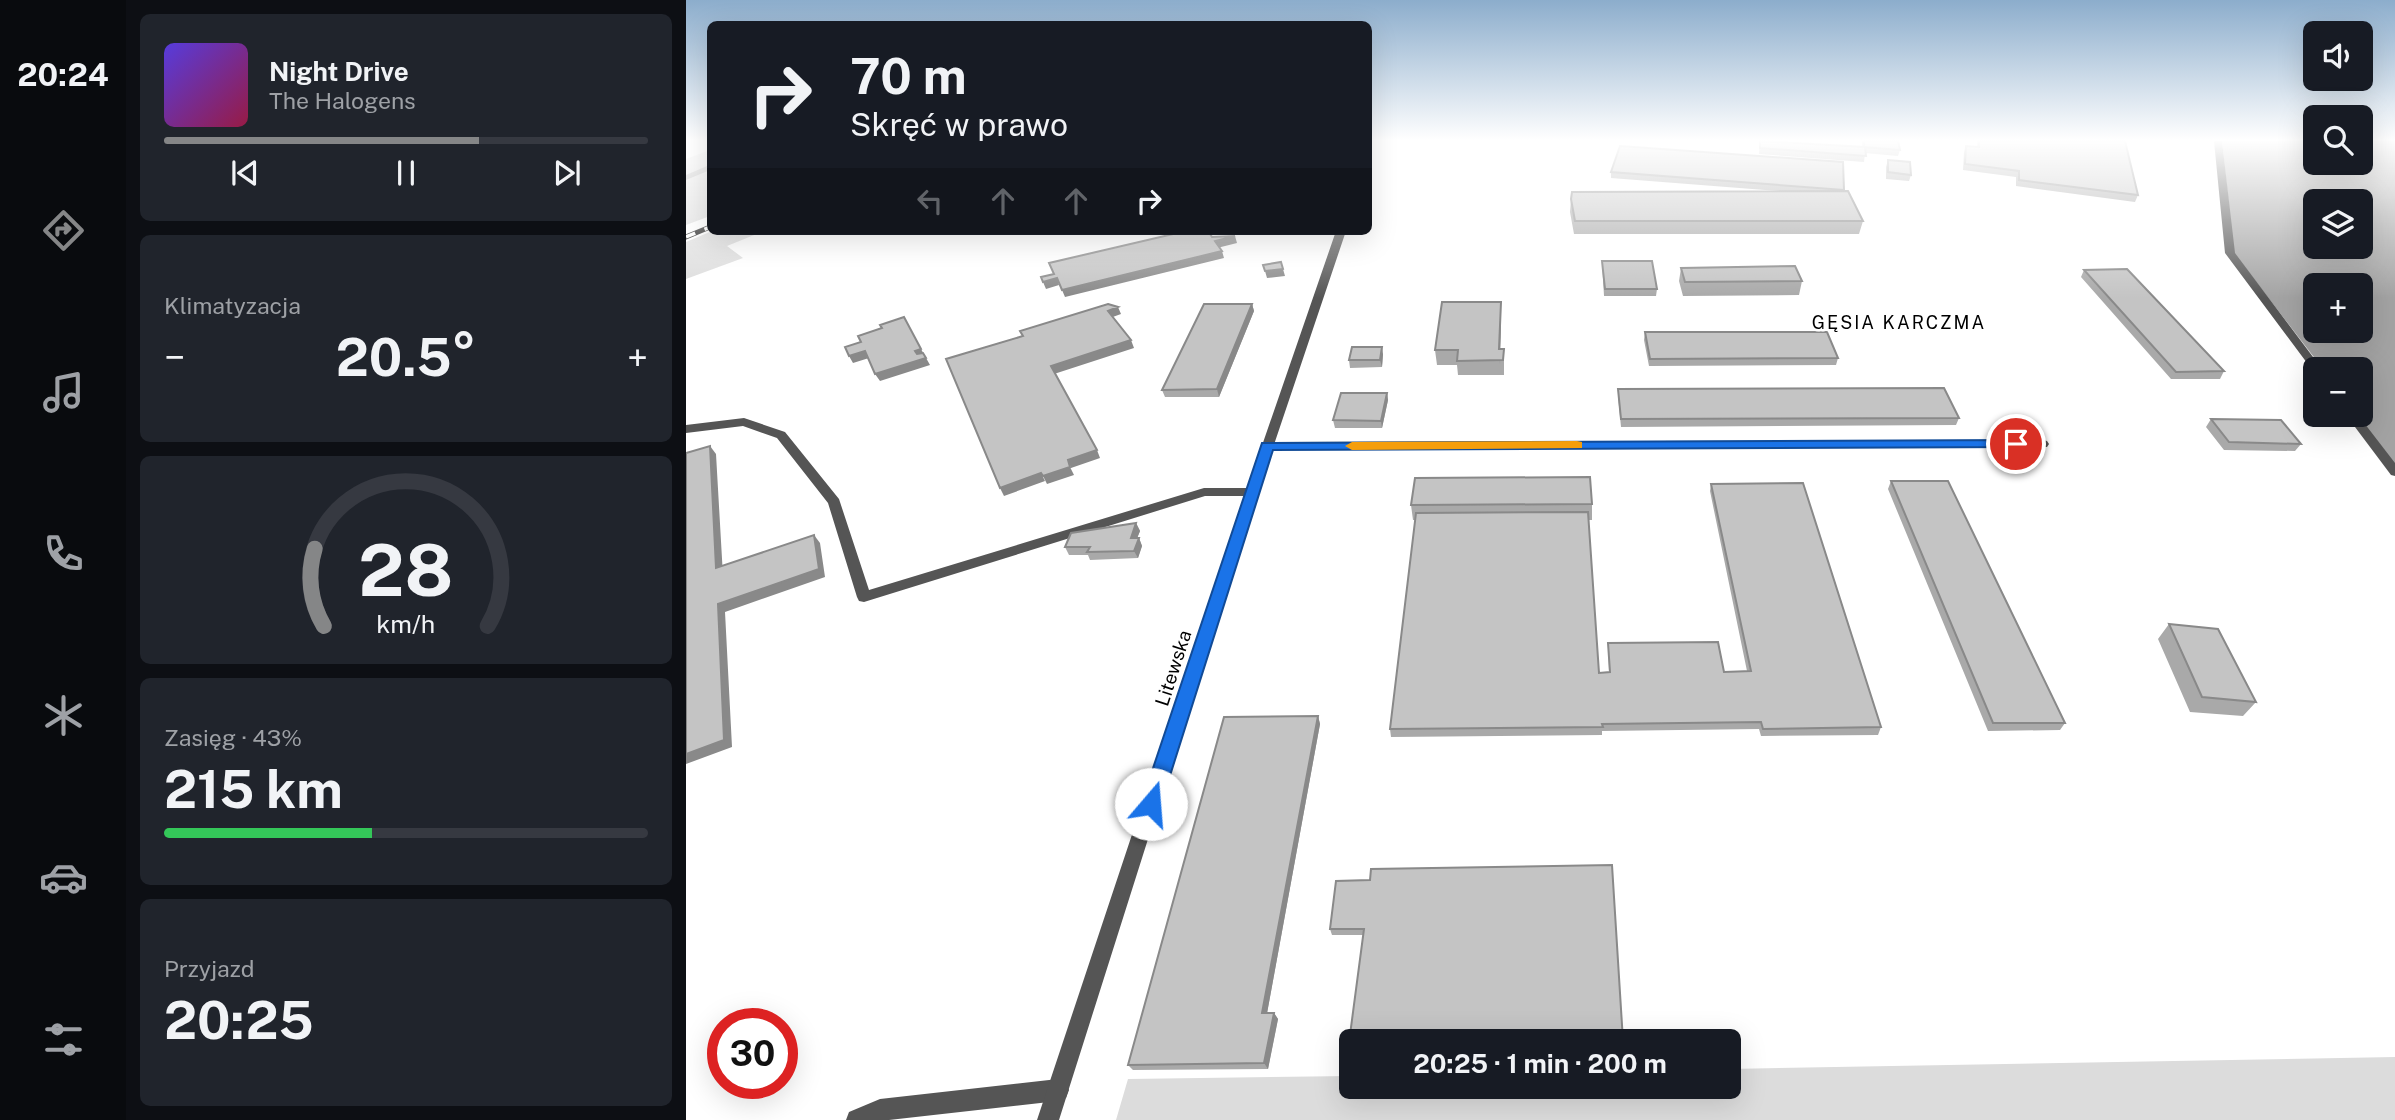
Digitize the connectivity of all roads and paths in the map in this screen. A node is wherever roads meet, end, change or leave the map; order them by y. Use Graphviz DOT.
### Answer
graph roads {
  1 [pos="2224,193"];
  2 [pos="1340,235"];
  3 [pos="2309,357"];
  4 [pos="2361,427"];
  5 [pos="686,429"];
  6 [pos="2043,444"];
  7 [pos="1267,446"];
  8 [pos="2395,472"];
  9 [pos="1252,492"];
  10 [pos="1058,1090"];
  11 [pos="858,1120"];
  12 [pos="1048,1120"];
  1 -- 3 [label="street"];
  2 -- 7 [label="street, Litewska"];
  4 -- 8 [label="street"];
  5 -- 9 [label="street"];
  6 -- 7 [label="street"];
  7 -- 9 [label="street, Litewska"];
  9 -- 10 [label="street, Litewska"];
  10 -- 11 [label="street"];
  10 -- 12 [label="street, Litewska"];
}
